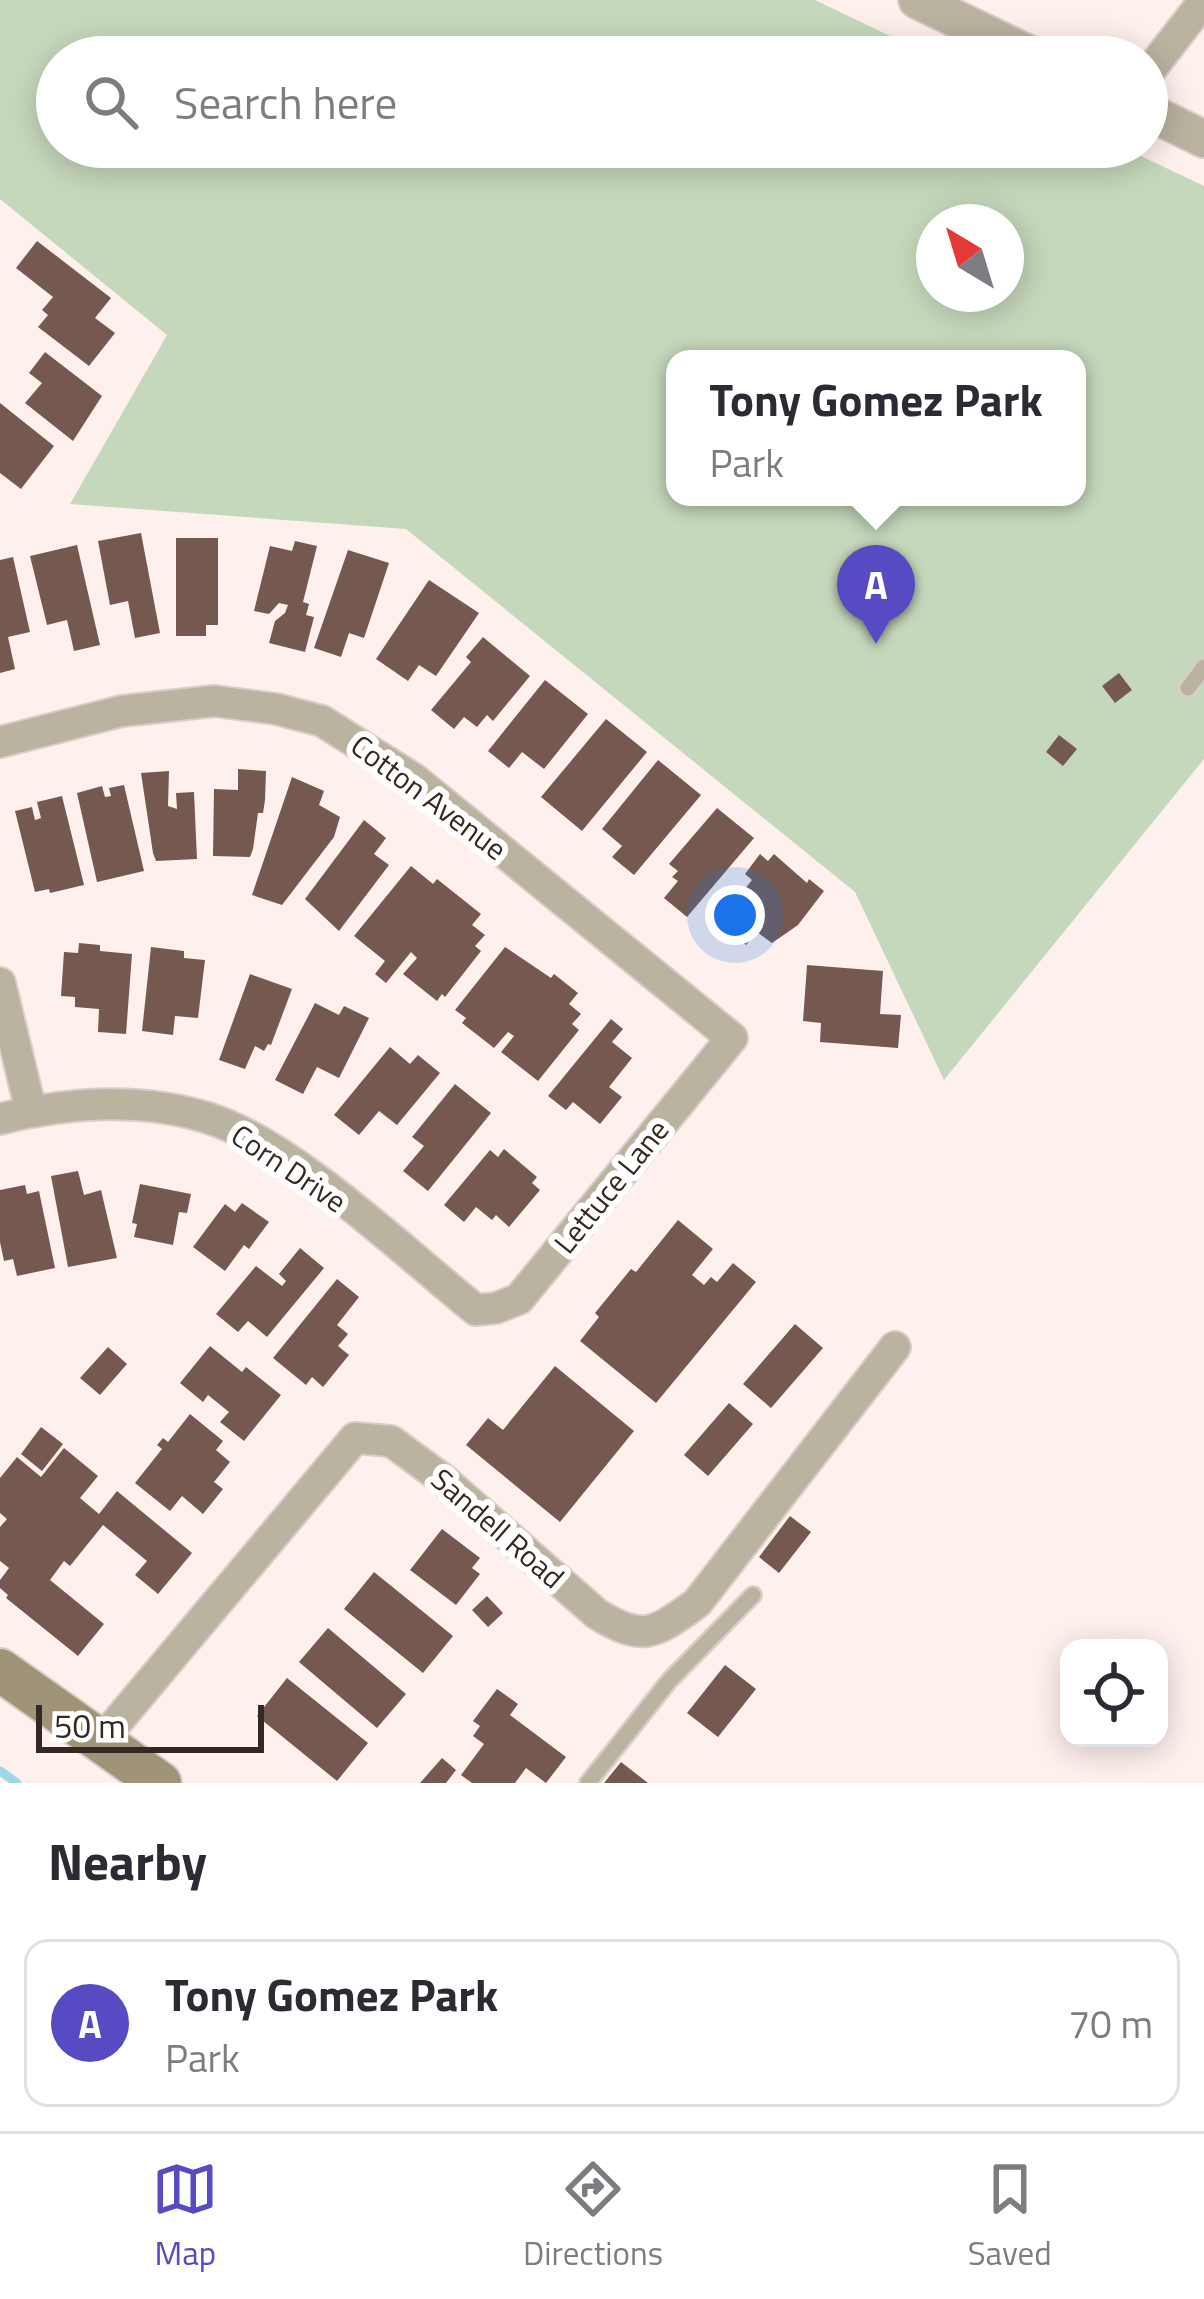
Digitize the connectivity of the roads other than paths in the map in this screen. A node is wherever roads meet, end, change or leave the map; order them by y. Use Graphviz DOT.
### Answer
graph roads {
  1 [pos="916,0"];
  2 [pos="1204,1"];
  3 [pos="991,36"];
  4 [pos="1168,47"];
  5 [pos="1168,121"];
  6 [pos="1204,139"];
  7 [pos="1204,667"];
  8 [pos="1188,688"];
  9 [pos="0,742"];
  10 [pos="0,983"];
  11 [pos="732,1038"];
  12 [pos="31,1111"];
  13 [pos="0,1119"];
  14 [pos="476,1310"];
  15 [pos="896,1347"];
  16 [pos="753,1595"];
  17 [pos="0,1670"];
  18 [pos="101,1741"];
  19 [pos="160,1783"];
  20 [pos="588,1783"];
  1 -- 3 [label="street"];
  2 -- 4 [label="street"];
  5 -- 6 [label="street"];
  7 -- 8 [label="lane"];
  9 -- 11 [label="street, Cotton Avenue"];
  10 -- 12 [label="street"];
  11 -- 14 [label="street, Lettuce Lane"];
  12 -- 13 [label="street, Corn Drive"];
  12 -- 14 [label="street, Corn Drive"];
  15 -- 18 [label="street, Sandell Road"];
  16 -- 20 [label="lane"];
  17 -- 18 [label="main road"];
  18 -- 19 [label="main road"];
}
